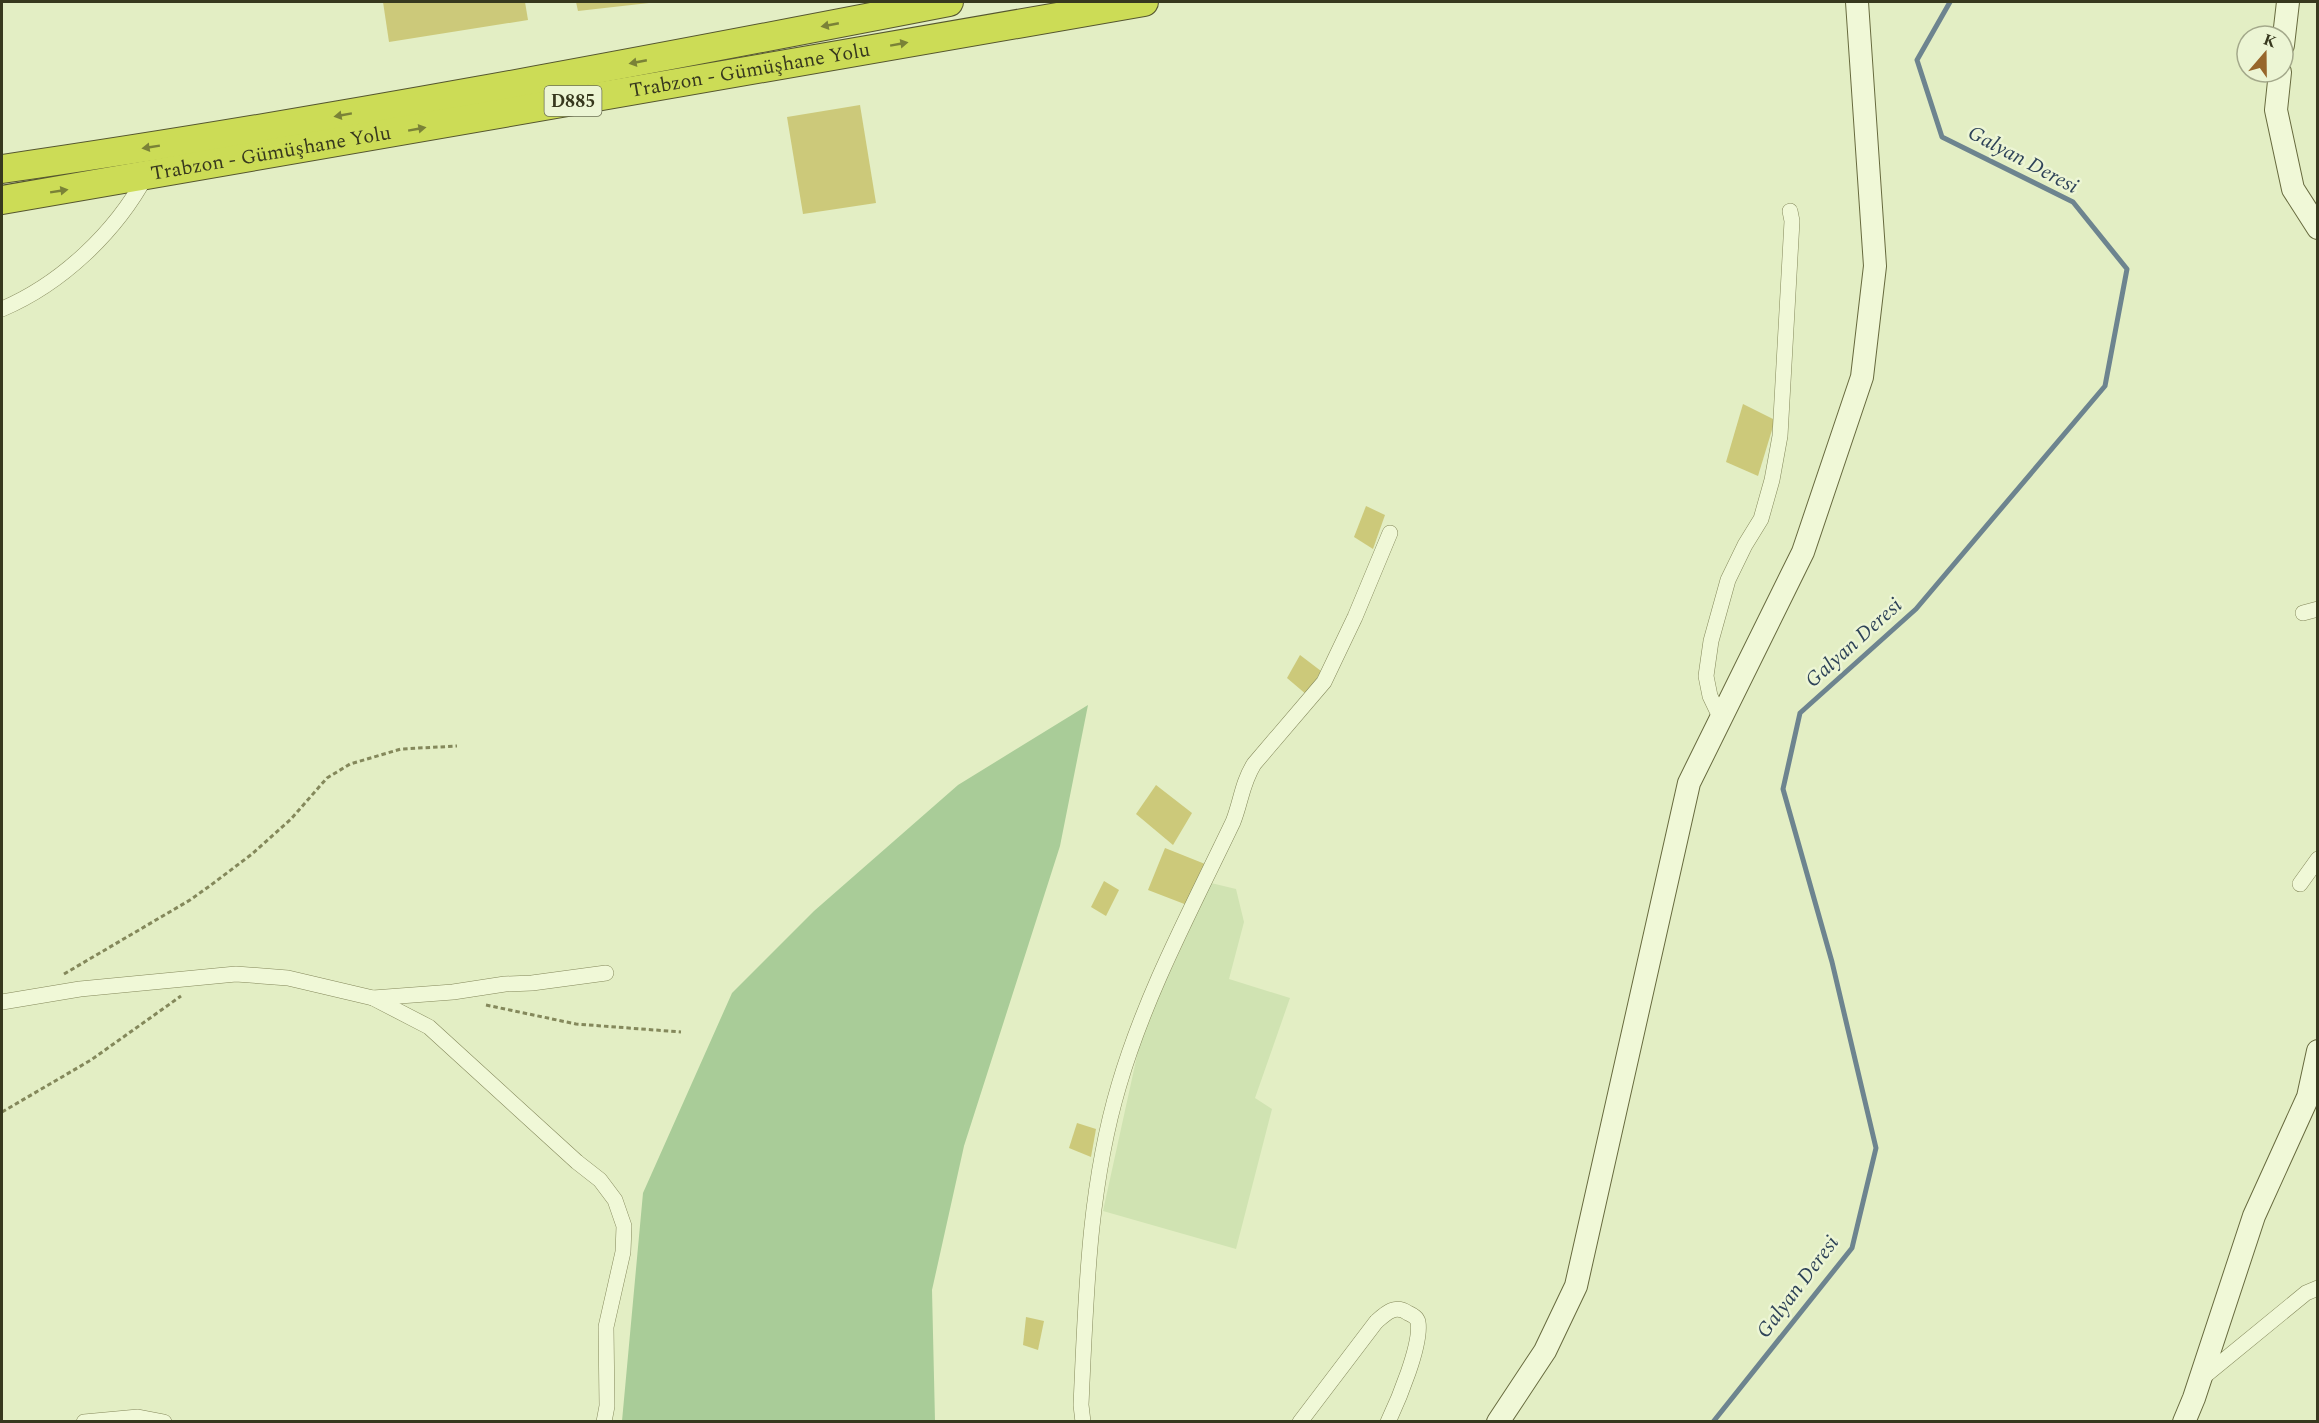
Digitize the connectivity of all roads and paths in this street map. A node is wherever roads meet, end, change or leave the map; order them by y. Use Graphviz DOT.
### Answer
graph roads {
  1 [pos="949,2"];
  2 [pos="1144,2"];
  3 [pos="1857,2"];
  4 [pos="2288,2"];
  5 [pos="2285,24"];
  6 [pos="2279,84"];
  7 [pos="2,169"];
  8 [pos="146,176"];
  9 [pos="2,200"];
  10 [pos="1790,211"];
  11 [pos="2318,228"];
  12 [pos="2,309"];
  13 [pos="1390,533"];
  14 [pos="1721,719"];
  15 [pos="457,746"];
  16 [pos="2318,859"];
  17 [pos="2300,884"];
  18 [pos="606,973"];
  19 [pos="209,976"];
  20 [pos="56,978"];
  21 [pos="373,998"];
  22 [pos="2,1002"];
  23 [pos="484,1005"];
  24 [pos="681,1032"];
  25 [pos="2318,1051"];
  26 [pos="2,1112"];
  27 [pos="2318,1288"];
  28 [pos="2201,1378"];
  29 [pos="84,1422"];
  30 [pos="164,1422"];
  31 [pos="604,1422"];
  32 [pos="1083,1422"];
  33 [pos="1300,1422"];
  34 [pos="1388,1422"];
  35 [pos="1498,1422"];
  36 [pos="2184,1422"];
  1 -- 7 [label="highway, Trabzon - Gümüşhane Yolu / D885, one-way"];
  8 -- 2 [label="highway, Trabzon - Gümüşhane Yolu / D885, one-way"];
  3 -- 14 [label="street"];
  4 -- 5 [label="street"];
  6 -- 11 [label="street"];
  9 -- 8 [label="highway, Trabzon - Gümüşhane Yolu / D885, one-way"];
  8 -- 12 [label="street"];
  10 -- 14 [label="street"];
  13 -- 32 [label="street"];
  14 -- 35 [label="street"];
  15 -- 20 [label="path"];
  16 -- 17 [label="street"];
  18 -- 21 [label="street"];
  19 -- 21 [label="street"];
  19 -- 22 [label="street"];
  19 -- 26 [label="path"];
  21 -- 31 [label="street"];
  23 -- 24 [label="path"];
  25 -- 28 [label="street"];
  27 -- 28 [label="street"];
  28 -- 36 [label="street"];
  29 -- 30 [label="street"];
  33 -- 34 [label="street"];
}
